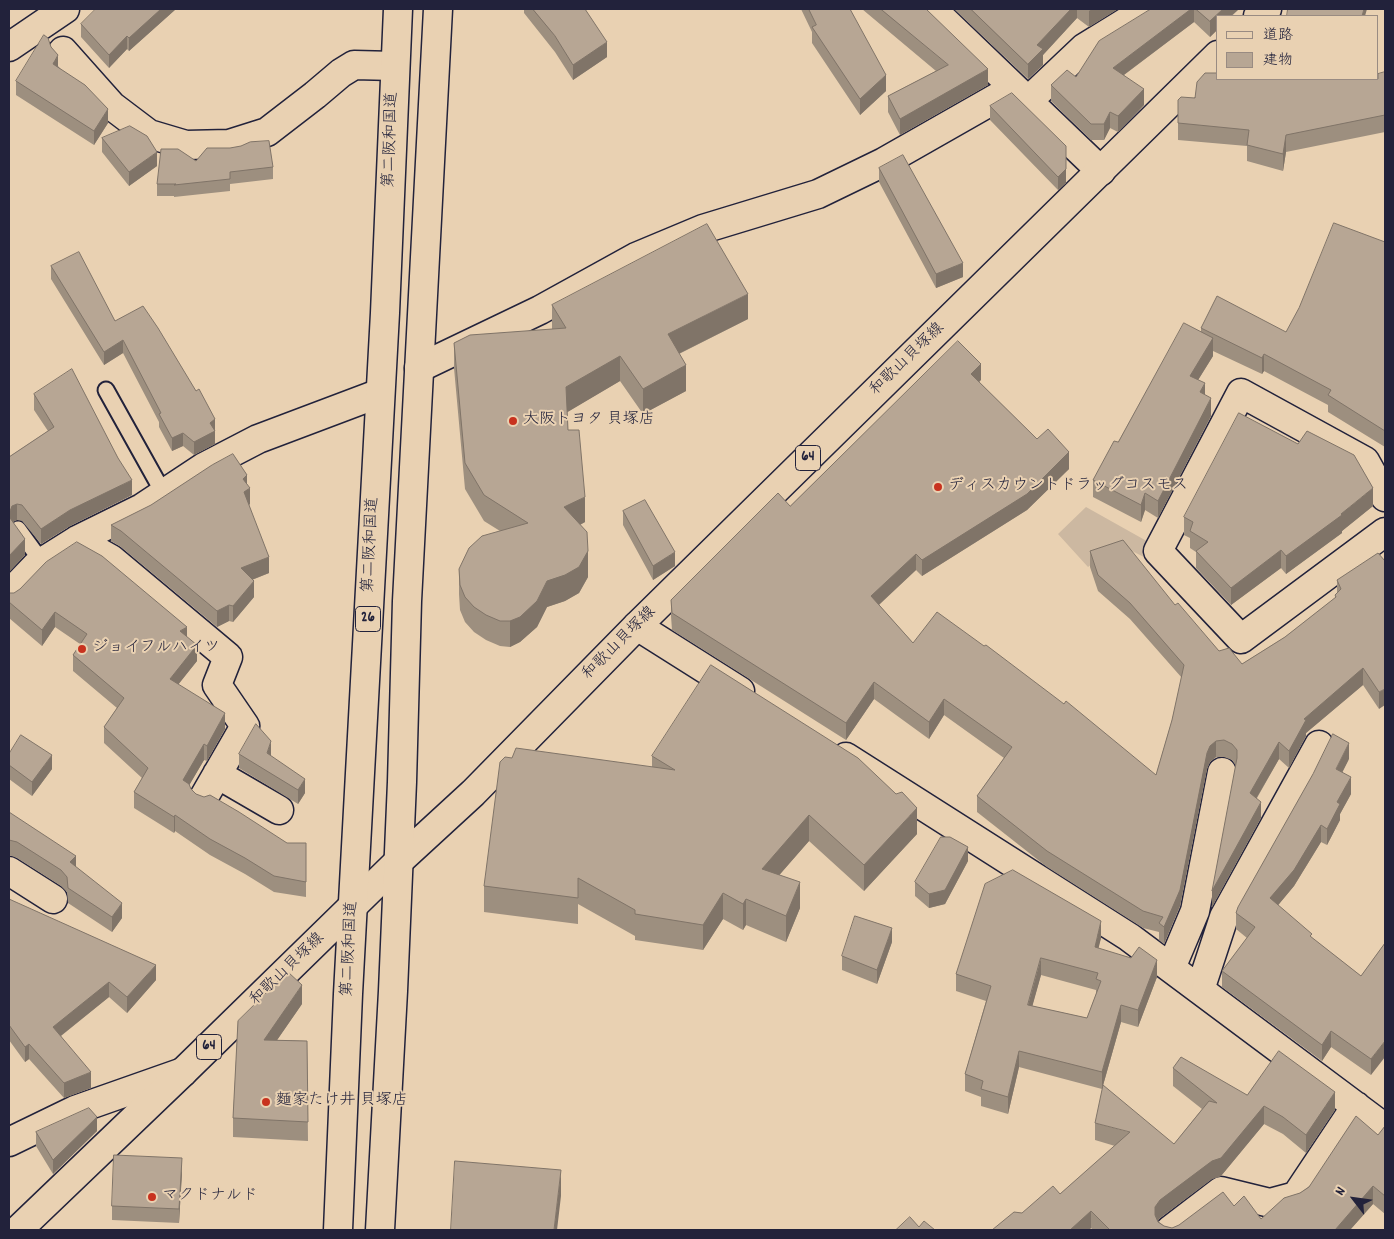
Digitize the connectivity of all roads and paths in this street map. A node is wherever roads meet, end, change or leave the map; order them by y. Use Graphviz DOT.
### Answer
graph roads {
  1 [pos="65,9"];
  2 [pos="398,9"];
  3 [pos="438,9"];
  4 [pos="932,9"];
  5 [pos="1147,9"];
  6 [pos="9,47"];
  7 [pos="63,51"];
  8 [pos="1216,57"];
  9 [pos="395,66"];
  10 [pos="1021,95"];
  11 [pos="1101,171"];
  12 [pos="419,368"];
  13 [pos="106,390"];
  14 [pos="380,393"];
  15 [pos="164,494"];
  16 [pos="1385,497"];
  17 [pos="18,529"];
  18 [pos="1385,532"];
  19 [pos="78,540"];
  20 [pos="42,562"];
  21 [pos="9,594"];
  22 [pos="637,626"];
  23 [pos="762,704"];
  24 [pos="1319,745"];
  25 [pos="829,746"];
  26 [pos="1222,772"];
  27 [pos="279,810"];
  28 [pos="399,861"];
  29 [pos="9,871"];
  30 [pos="53,899"];
  31 [pos="353,907"];
  32 [pos="1171,968"];
  33 [pos="1200,990"];
  34 [pos="183,1072"];
  35 [pos="1356,1106"];
  36 [pos="1385,1128"];
  37 [pos="9,1142"];
  38 [pos="18,1230"];
  39 [pos="338,1230"];
  40 [pos="380,1230"];
  41 [pos="1170,1230"];
  1 -- 6 [label="main road"];
  2 -- 9 [label="main road, 第二阪和国道 / 26"];
  3 -- 12 [label="main road"];
  4 -- 10 [label="main road"];
  5 -- 10 [label="main road"];
  7 -- 9 [label="main road"];
  8 -- 11 [label="main road, 和歌山貝塚線 / 64"];
  9 -- 14 [label="main road, 第二阪和国道 / 26"];
  10 -- 11 [label="main road"];
  10 -- 12 [label="main road"];
  11 -- 22 [label="main road, 和歌山貝塚線 / 64"];
  12 -- 28 [label="main road"];
  13 -- 15 [label="lane"];
  14 -- 15 [label="main road"];
  14 -- 31 [label="main road, 第二阪和国道 / 26"];
  15 -- 19 [label="main road"];
  16 -- 18 [label="main road"];
  17 -- 20 [label="lane"];
  19 -- 20 [label="main road"];
  19 -- 27 [label="main road"];
  20 -- 21 [label="main road"];
  22 -- 23 [label="main road"];
  22 -- 28 [label="main road, 和歌山貝塚線 / 64"];
  24 -- 33 [label="main road"];
  25 -- 32 [label="main road"];
  26 -- 32 [label="main road"];
  28 -- 31 [label="main road, 和歌山貝塚線 / 64"];
  28 -- 40 [label="main road"];
  29 -- 30 [label="main road"];
  31 -- 34 [label="main road, 和歌山貝塚線 / 64"];
  31 -- 39 [label="main road, 第二阪和国道 / 26"];
  32 -- 33 [label="main road"];
  33 -- 35 [label="main road"];
  34 -- 37 [label="main road"];
  34 -- 38 [label="main road, 和歌山貝塚線 / 64"];
  35 -- 36 [label="main road"];
  35 -- 41 [label="main road"];
}
